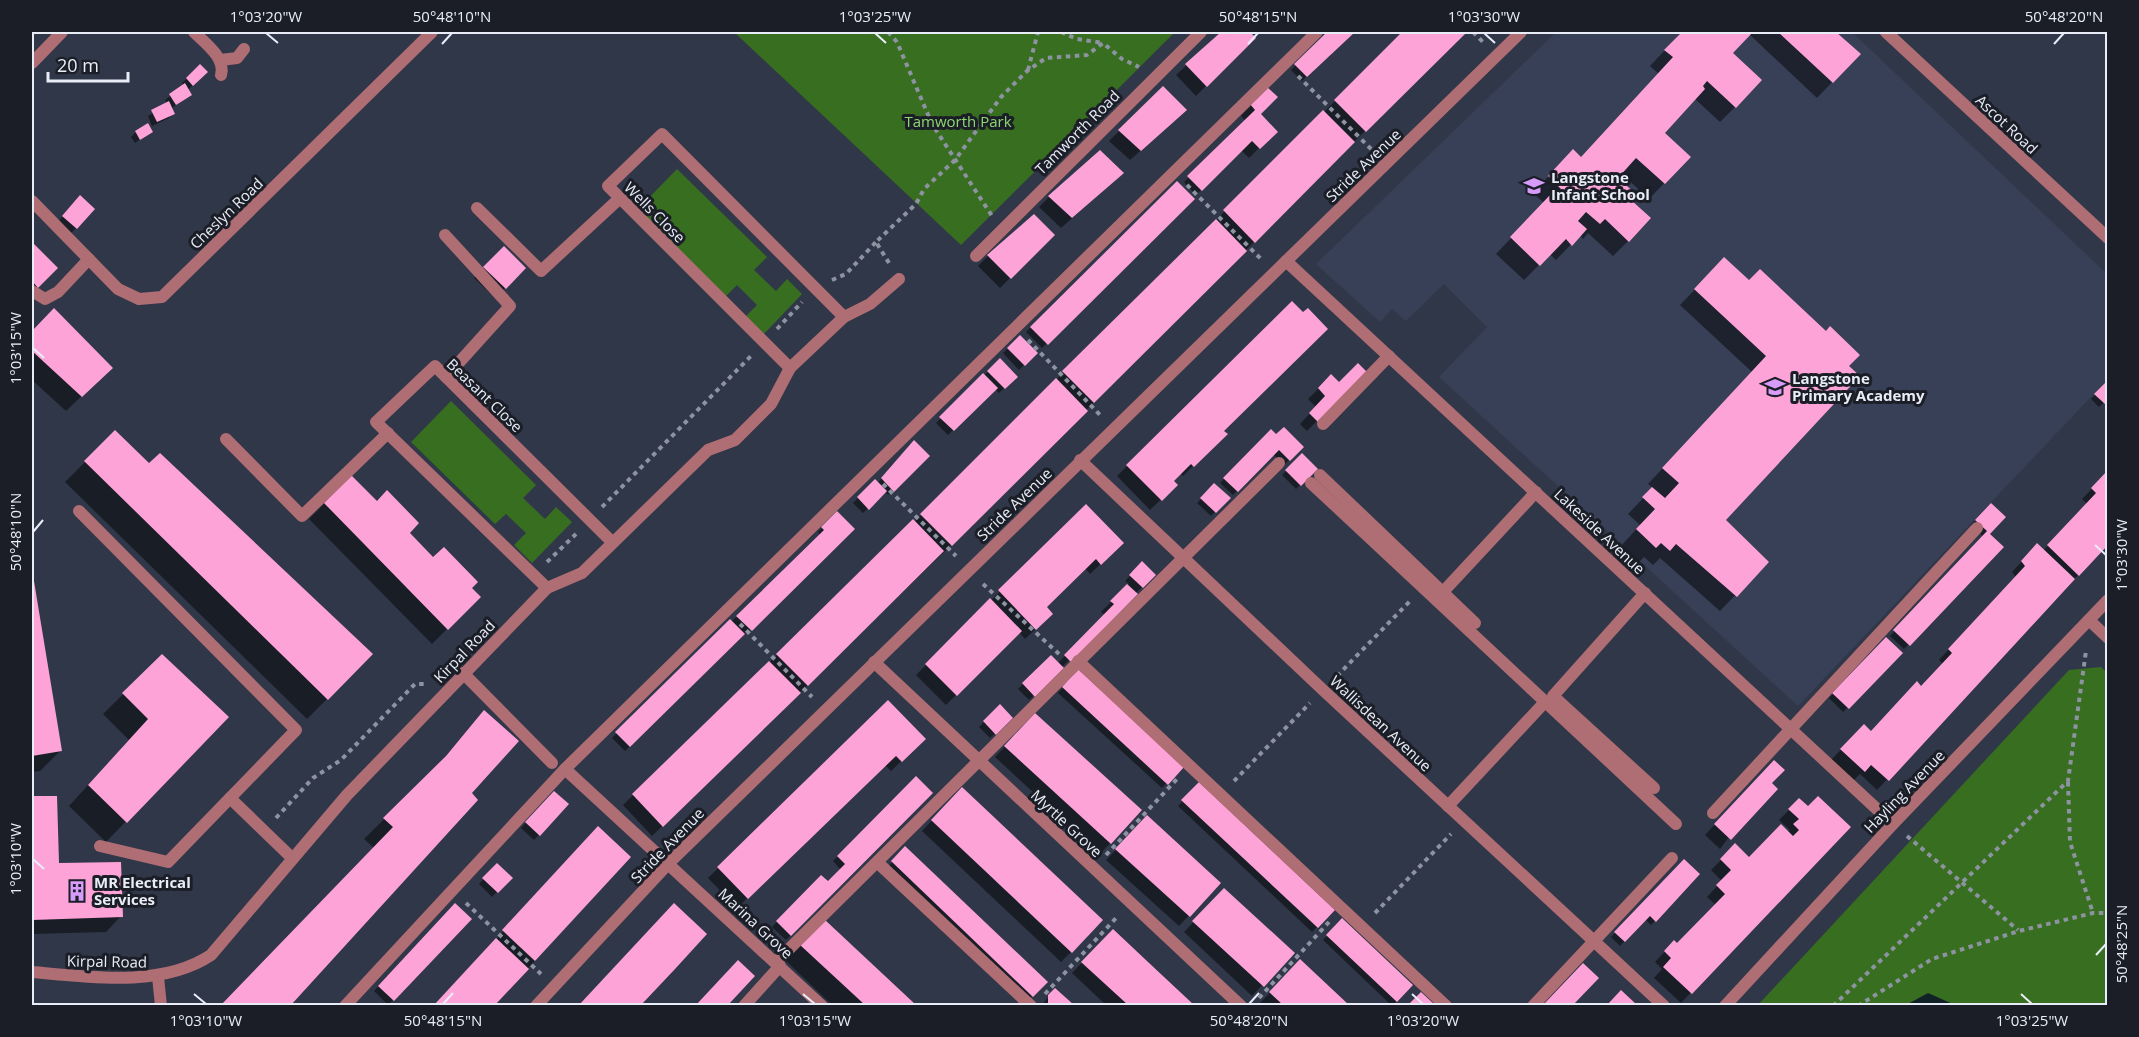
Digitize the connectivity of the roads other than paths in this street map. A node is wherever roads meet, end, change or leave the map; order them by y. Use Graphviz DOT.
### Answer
graph roads {
  1 [pos="62,32"];
  2 [pos="194,32"];
  3 [pos="432,32"];
  4 [pos="1201,32"];
  5 [pos="1317,32"];
  6 [pos="1521,32"];
  7 [pos="1886,32"];
  8 [pos="244,49"];
  9 [pos="221,60"];
  10 [pos="32,63"];
  11 [pos="220,75"];
  12 [pos="620,198"];
  13 [pos="32,201"];
  14 [pos="477,208"];
  15 [pos="445,236"];
  16 [pos="2108,238"];
  17 [pos="976,256"];
  18 [pos="89,259"];
  19 [pos="1286,261"];
  20 [pos="899,279"];
  21 [pos="32,291"];
  22 [pos="844,316"];
  23 [pos="1389,356"];
  24 [pos="790,368"];
  25 [pos="446,377"];
  26 [pos="1323,424"];
  27 [pos="388,433"];
  28 [pos="226,439"];
  29 [pos="1080,460"];
  30 [pos="1279,463"];
  31 [pos="1536,492"];
  32 [pos="79,511"];
  33 [pos="1977,528"];
  34 [pos="612,542"];
  35 [pos="1182,557"];
  36 [pos="547,588"];
  37 [pos="1442,593"];
  38 [pos="1645,593"];
  39 [pos="2108,600"];
  40 [pos="2089,620"];
  41 [pos="1475,623"];
  42 [pos="2108,638"];
  43 [pos="874,662"];
  44 [pos="1076,664"];
  45 [pos="463,673"];
  46 [pos="1544,703"];
  47 [pos="1791,729"];
  48 [pos="978,761"];
  49 [pos="552,763"];
  50 [pos="566,769"];
  51 [pos="1654,788"];
  52 [pos="230,798"];
  53 [pos="1449,806"];
  54 [pos="1713,813"];
  55 [pos="1676,824"];
  56 [pos="1893,824"];
  57 [pos="100,846"];
  58 [pos="292,858"];
  59 [pos="1672,858"];
  60 [pos="669,862"];
  61 [pos="877,862"];
  62 [pos="1595,940"];
  63 [pos="778,964"];
  64 [pos="32,972"];
  65 [pos="159,977"];
  66 [pos="161,1005"];
  67 [pos="345,1005"];
  68 [pos="536,1005"];
  69 [pos="744,1005"];
  70 [pos="822,1005"];
  71 [pos="1031,1005"];
  72 [pos="1241,1005"];
  73 [pos="1446,1005"];
  74 [pos="1533,1005"];
  75 [pos="1664,1005"];
  76 [pos="1725,1005"];
  1 -- 10 [label="street"];
  2 -- 9 [label="street"];
  3 -- 18 [label="street, Cheslyn Road"];
  4 -- 17 [label="street, Tamworth Road"];
  5 -- 50 [label="street"];
  6 -- 19 [label="street, Stride Avenue"];
  7 -- 16 [label="street, Ascot Road"];
  8 -- 9 [label="street"];
  9 -- 11 [label="street"];
  12 -- 14 [label="street"];
  12 -- 22 [label="street, Wells Close"];
  12 -- 24 [label="street, Wells Close"];
  13 -- 18 [label="street, Cheslyn Road"];
  15 -- 25 [label="street"];
  18 -- 21 [label="street"];
  19 -- 23 [label="street, Lakeside Avenue"];
  19 -- 29 [label="street, Stride Avenue"];
  20 -- 22 [label="street, Kirpal Road"];
  22 -- 24 [label="street, Kirpal Road"];
  23 -- 26 [label="street"];
  23 -- 31 [label="street, Lakeside Avenue"];
  24 -- 34 [label="street, Kirpal Road"];
  25 -- 27 [label="street, Beasant Close"];
  25 -- 34 [label="street, Beasant Close"];
  27 -- 28 [label="street"];
  27 -- 36 [label="street"];
  29 -- 35 [label="street, Wallisdean Avenue"];
  29 -- 43 [label="street, Stride Avenue"];
  30 -- 35 [label="street"];
  31 -- 37 [label="street"];
  31 -- 38 [label="street, Lakeside Avenue"];
  32 -- 52 [label="street"];
  33 -- 47 [label="street"];
  34 -- 36 [label="street, Kirpal Road"];
  35 -- 44 [label="street"];
  35 -- 53 [label="street, Wallisdean Avenue"];
  36 -- 45 [label="street, Kirpal Road"];
  37 -- 41 [label="street"];
  37 -- 46 [label="street"];
  38 -- 47 [label="street, Lakeside Avenue"];
  38 -- 51 [label="street"];
  39 -- 40 [label="street, Hayling Avenue"];
  40 -- 42 [label="street"];
  40 -- 56 [label="street, Hayling Avenue"];
  43 -- 48 [label="street, Myrtle Grove"];
  43 -- 60 [label="street, Stride Avenue"];
  44 -- 48 [label="street"];
  44 -- 73 [label="street"];
  45 -- 49 [label="street"];
  45 -- 58 [label="street, Kirpal Road"];
  46 -- 53 [label="street"];
  46 -- 55 [label="street"];
  47 -- 54 [label="street"];
  47 -- 56 [label="street, Lakeside Avenue"];
  48 -- 61 [label="street"];
  48 -- 72 [label="street, Myrtle Grove"];
  50 -- 60 [label="street, Marina Grove"];
  50 -- 67 [label="street"];
  52 -- 57 [label="street"];
  52 -- 58 [label="street"];
  53 -- 62 [label="street, Wallisdean Avenue"];
  56 -- 76 [label="street, Hayling Avenue"];
  58 -- 65 [label="street, Kirpal Road"];
  59 -- 62 [label="street"];
  60 -- 63 [label="street, Marina Grove"];
  60 -- 68 [label="street, Stride Avenue"];
  61 -- 63 [label="street"];
  61 -- 71 [label="street"];
  62 -- 74 [label="street"];
  62 -- 75 [label="street, Wallisdean Avenue"];
  63 -- 69 [label="street"];
  63 -- 70 [label="street, Marina Grove"];
  64 -- 65 [label="street, Kirpal Road"];
  65 -- 66 [label="street"];
}
